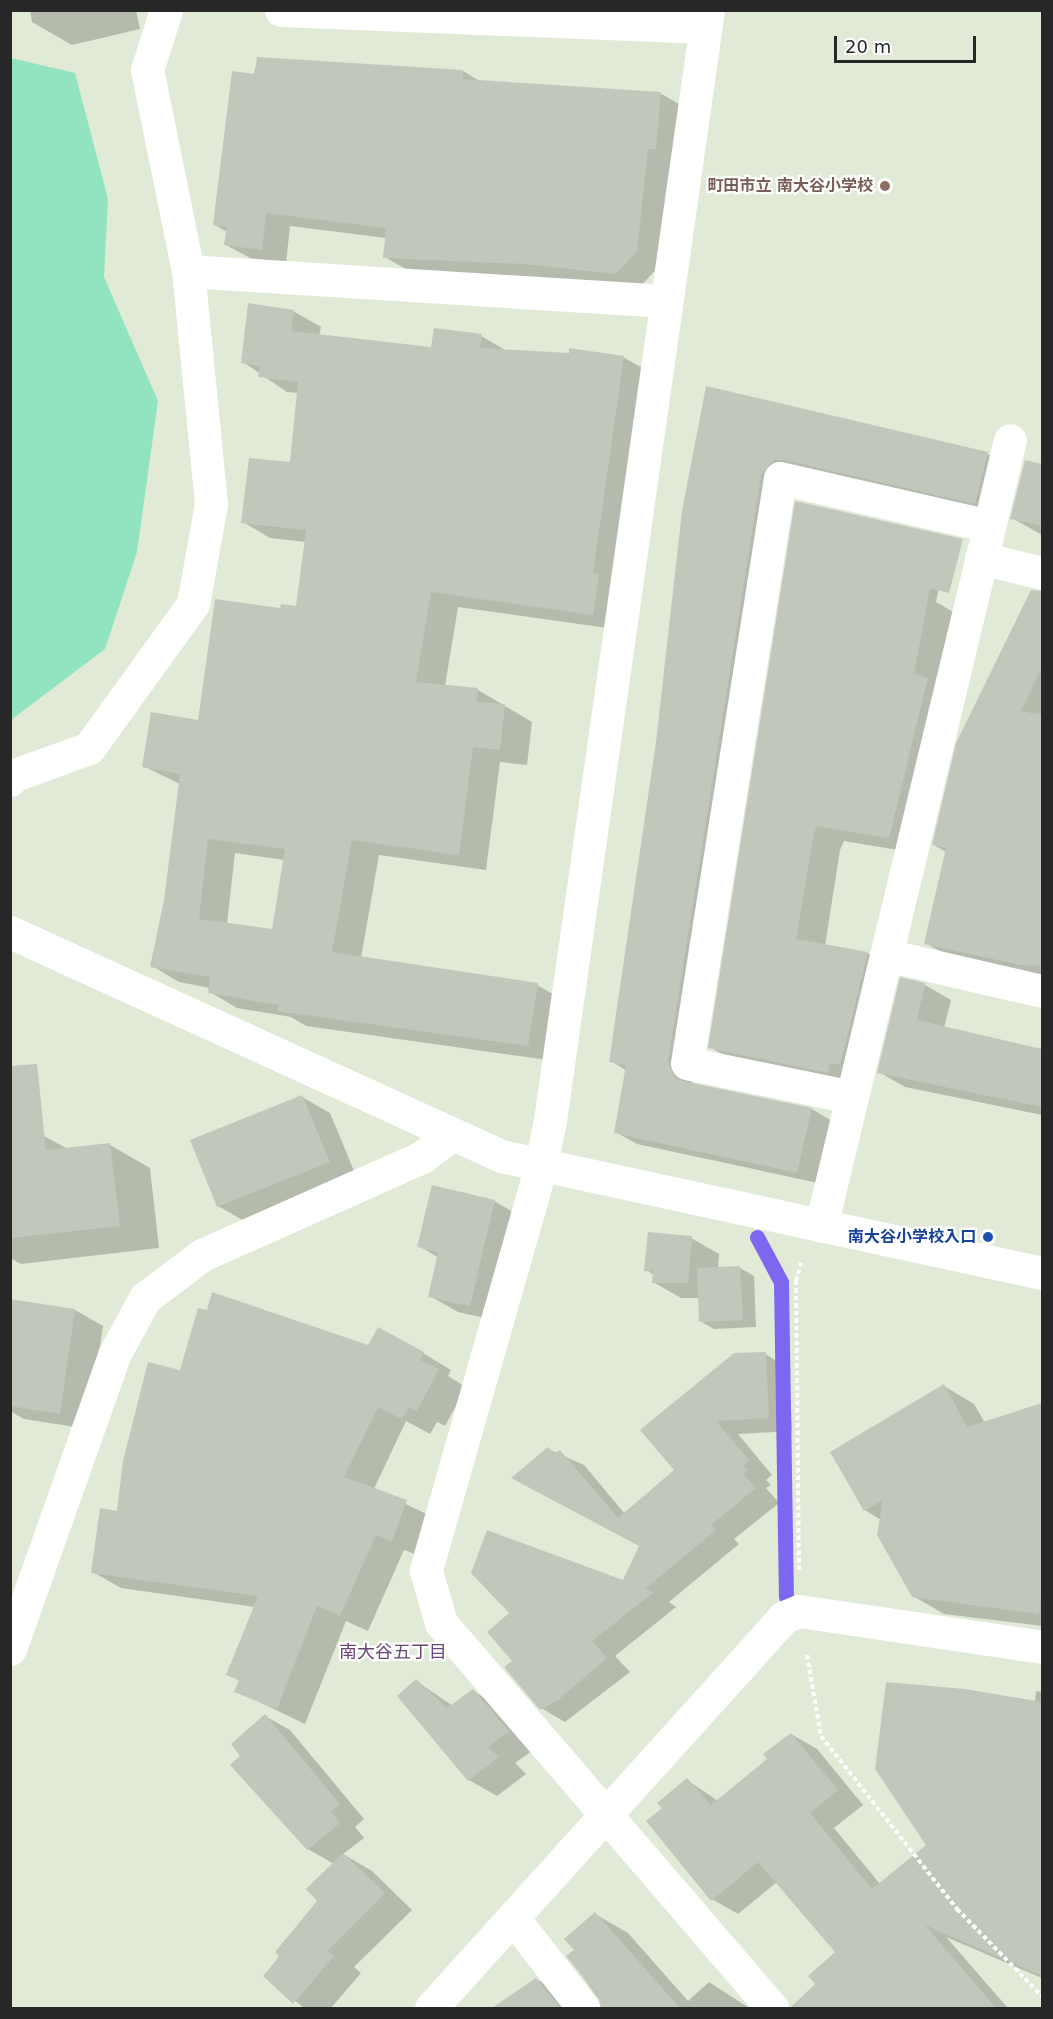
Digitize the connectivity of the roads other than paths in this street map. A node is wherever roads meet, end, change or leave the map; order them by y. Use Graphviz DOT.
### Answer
graph roads {
  1 [pos="166,10"];
  2 [pos="280,10"];
  3 [pos="706,19"];
  4 [pos="188,271"];
  5 [pos="666,301"];
  6 [pos="1010,440"];
  7 [pos="989,526"];
  8 [pos="981,558"];
  9 [pos="1042,573"];
  10 [pos="10,780"];
  11 [pos="10,932"];
  12 [pos="886,955"];
  13 [pos="1042,991"];
  14 [pos="852,1097"];
  15 [pos="452,1134"];
  16 [pos="541,1166"];
  17 [pos="821,1226"];
  18 [pos="1042,1273"];
  19 [pos="1042,1647"];
  20 [pos="10,1649"];
  21 [pos="607,1814"];
  22 [pos="513,1918"];
  23 [pos="431,2008"];
  24 [pos="583,2008"];
  25 [pos="772,2008"];
  1 -- 4 [label="street"];
  2 -- 3 [label="street"];
  3 -- 5 [label="street"];
  4 -- 5 [label="street"];
  4 -- 10 [label="street"];
  5 -- 16 [label="street"];
  6 -- 7 [label="street"];
  7 -- 8 [label="street"];
  7 -- 14 [label="street"];
  8 -- 9 [label="street"];
  8 -- 12 [label="street"];
  11 -- 15 [label="street"];
  12 -- 13 [label="street"];
  12 -- 14 [label="street"];
  14 -- 17 [label="street"];
  15 -- 16 [label="street"];
  15 -- 20 [label="street"];
  16 -- 17 [label="street"];
  16 -- 21 [label="street"];
  17 -- 18 [label="street"];
  19 -- 21 [label="street"];
  21 -- 22 [label="street"];
  21 -- 25 [label="street"];
  22 -- 23 [label="street"];
  22 -- 24 [label="street"];
}
